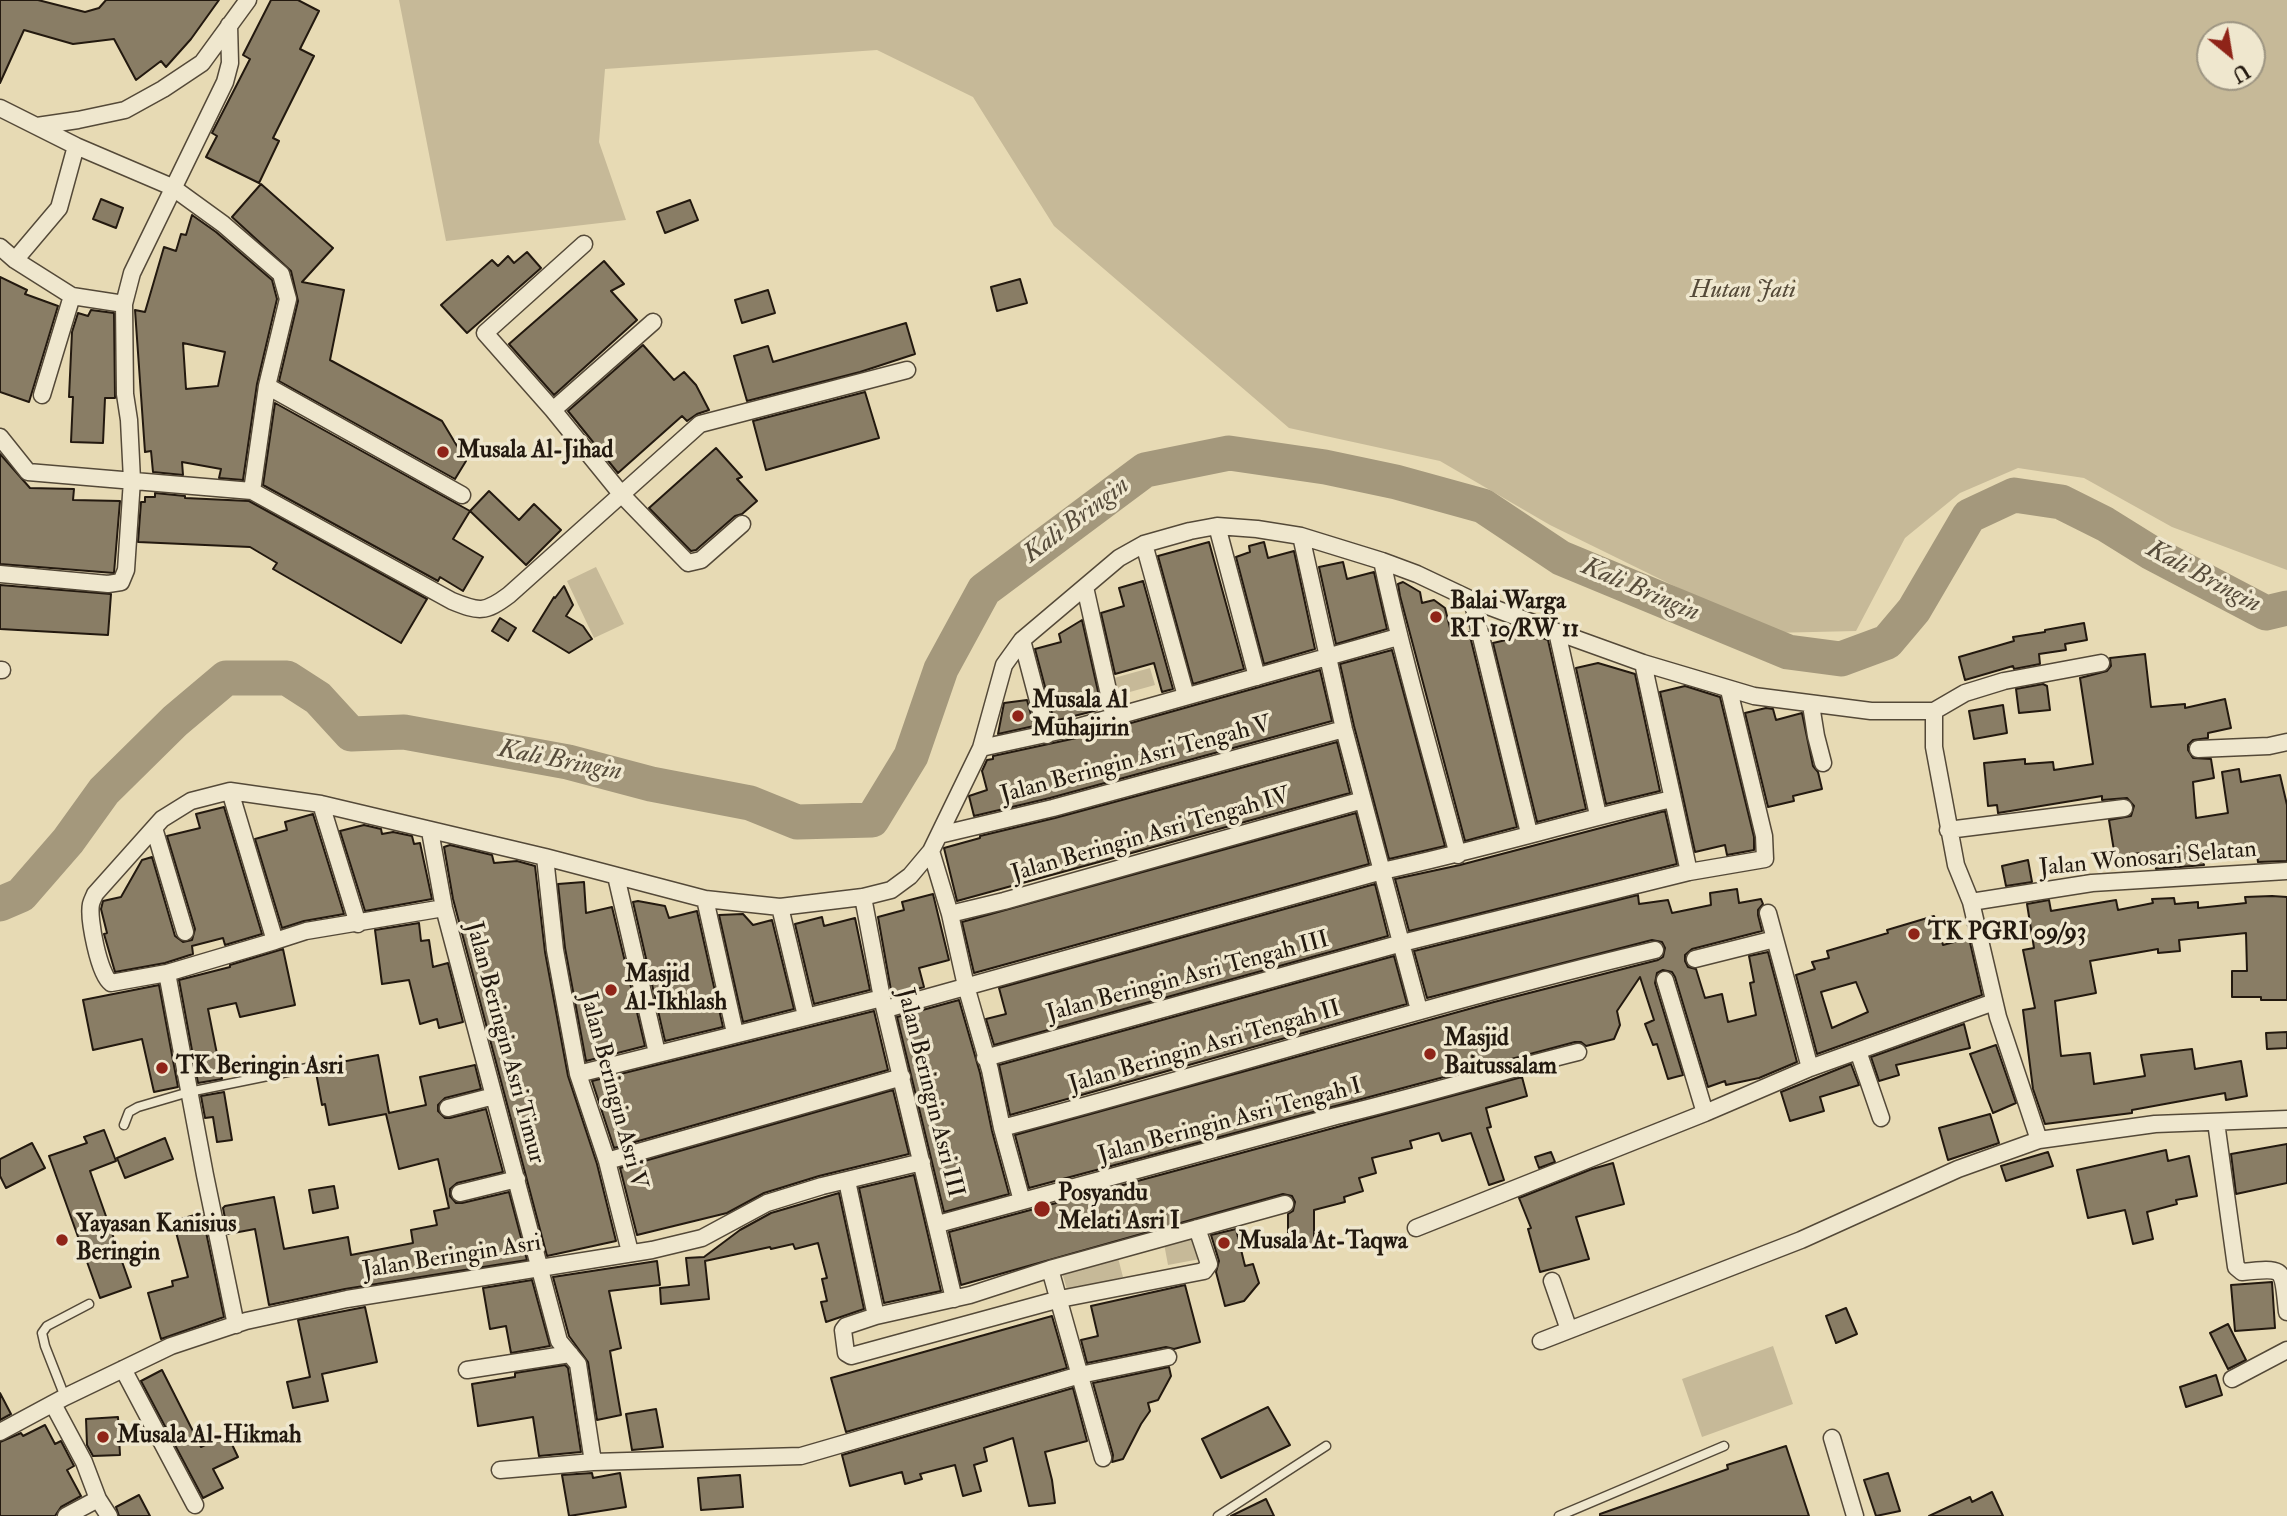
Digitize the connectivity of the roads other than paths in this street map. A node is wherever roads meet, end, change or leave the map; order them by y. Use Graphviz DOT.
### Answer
graph roads {
  1 [pos="248,0"];
  2 [pos="229,25"];
  3 [pos="0,108"];
  4 [pos="37,125"];
  5 [pos="76,146"];
  6 [pos="172,187"];
  7 [pos="584,244"];
  8 [pos="0,247"];
  9 [pos="15,260"];
  10 [pos="72,296"];
  11 [pos="124,304"];
  12 [pos="653,322"];
  13 [pos="907,370"];
  14 [pos="267,387"];
  15 [pos="42,396"];
  16 [pos="553,410"];
  17 [pos="0,437"];
  18 [pos="132,480"];
  19 [pos="252,491"];
  20 [pos="462,495"];
  21 [pos="622,495"];
  22 [pos="742,524"];
  23 [pos="1217,526"];
  24 [pos="1301,536"];
  25 [pos="1144,544"];
  26 [pos="1381,561"];
  27 [pos="0,574"];
  28 [pos="1085,587"];
  29 [pos="1472,600"];
  30 [pos="1557,632"];
  31 [pos="1398,637"];
  32 [pos="1022,640"];
  33 [pos="1328,658"];
  34 [pos="1643,663"];
  35 [pos="2101,663"];
  36 [pos="1258,677"];
  37 [pos="1729,690"];
  38 [pos="1186,696"];
  39 [pos="1811,705"];
  40 [pos="1934,711"];
  41 [pos="1114,716"];
  42 [pos="1344,729"];
  43 [pos="1046,735"];
  44 [pos="2287,742"];
  45 [pos="981,748"];
  46 [pos="2198,749"];
  47 [pos="1823,762"];
  48 [pos="230,791"];
  49 [pos="1672,799"];
  50 [pos="1363,800"];
  51 [pos="321,804"];
  52 [pos="2124,808"];
  53 [pos="1598,816"];
  54 [pos="155,828"];
  55 [pos="1948,830"];
  56 [pos="430,831"];
  57 [pos="1529,834"];
  58 [pos="939,835"];
  59 [pos="931,851"];
  60 [pos="1458,855"];
  61 [pos="545,857"];
  62 [pos="1382,871"];
  63 [pos="1689,872"];
  64 [pos="2287,872"];
  65 [pos="616,876"];
  66 [pos="863,897"];
  67 [pos="705,899"];
  68 [pos="1971,902"];
  69 [pos="780,907"];
  70 [pos="443,908"];
  71 [pos="1768,913"];
  72 [pos="950,914"];
  73 [pos="358,924"];
  74 [pos="185,932"];
  75 [pos="1775,940"];
  76 [pos="275,941"];
  77 [pos="1402,943"];
  78 [pos="1655,950"];
  79 [pos="1695,959"];
  80 [pos="167,973"];
  81 [pos="1665,981"];
  82 [pos="966,986"];
  83 [pos="1994,1002"];
  84 [pos="884,1003"];
  85 [pos="1419,1010"];
  86 [pos="806,1016"];
  87 [pos="735,1033"];
  88 [pos="1858,1051"];
  89 [pos="1578,1052"];
  90 [pos="657,1053"];
  91 [pos="985,1058"];
  92 [pos="307,1068"];
  93 [pos="1810,1068"];
  94 [pos="578,1074"];
  95 [pos="902,1077"];
  96 [pos="190,1092"];
  97 [pos="494,1096"];
  98 [pos="447,1108"];
  99 [pos="1705,1113"];
  100 [pos="1881,1118"];
  101 [pos="2287,1119"];
  102 [pos="2216,1122"];
  103 [pos="124,1125"];
  104 [pos="1002,1128"];
  105 [pos="2039,1140"];
  106 [pos="607,1161"];
  107 [pos="922,1161"];
  108 [pos="517,1179"];
  109 [pos="846,1181"];
  110 [pos="460,1193"];
  111 [pos="1022,1201"];
  112 [pos="1285,1204"];
  113 [pos="937,1224"];
  114 [pos="1198,1228"];
  115 [pos="1416,1228"];
  116 [pos="630,1252"];
  117 [pos="539,1267"];
  118 [pos="1050,1269"];
  119 [pos="1552,1281"];
  120 [pos="962,1297"];
  121 [pos="1060,1299"];
  122 [pos="89,1304"];
  123 [pos="2287,1312"];
  124 [pos="876,1316"];
  125 [pos="976,1322"];
  126 [pos="236,1325"];
  127 [pos="1569,1330"];
  128 [pos="1541,1341"];
  129 [pos="2287,1350"];
  130 [pos="570,1354"];
  131 [pos="1168,1357"];
  132 [pos="123,1369"];
  133 [pos="467,1370"];
  134 [pos="1080,1375"];
  135 [pos="2232,1379"];
  136 [pos="59,1400"];
  137 [pos="0,1432"];
  138 [pos="1832,1438"];
  139 [pos="1326,1446"];
  140 [pos="1724,1446"];
  141 [pos="1103,1458"];
  142 [pos="593,1462"];
  143 [pos="500,1471"];
  144 [pos="98,1499"];
  145 [pos="195,1504"];
  146 [pos="66,1516"];
  147 [pos="109,1516"];
  148 [pos="1218,1516"];
  149 [pos="1559,1516"];
  150 [pos="1856,1516"];
  1 -- 2 [label="street"];
  2 -- 4 [label="street"];
  2 -- 6 [label="street"];
  3 -- 4 [label="street"];
  4 -- 5 [label="street"];
  5 -- 6 [label="street"];
  5 -- 9 [label="street"];
  6 -- 11 [label="street"];
  6 -- 14 [label="street"];
  7 -- 16 [label="street"];
  8 -- 9 [label="street"];
  9 -- 10 [label="street"];
  10 -- 11 [label="street"];
  10 -- 15 [label="street"];
  11 -- 18 [label="street"];
  12 -- 16 [label="street"];
  13 -- 21 [label="street"];
  14 -- 19 [label="street"];
  14 -- 20 [label="street"];
  16 -- 21 [label="street"];
  17 -- 18 [label="street"];
  18 -- 19 [label="street"];
  18 -- 27 [label="street"];
  19 -- 21 [label="street"];
  21 -- 22 [label="street"];
  23 -- 24 [label="street"];
  23 -- 25 [label="street"];
  23 -- 36 [label="street"];
  24 -- 26 [label="street"];
  24 -- 33 [label="street"];
  25 -- 28 [label="street"];
  25 -- 38 [label="street"];
  26 -- 29 [label="street"];
  26 -- 31 [label="street"];
  28 -- 32 [label="street"];
  28 -- 41 [label="street"];
  29 -- 30 [label="street"];
  29 -- 57 [label="street"];
  30 -- 34 [label="street"];
  30 -- 53 [label="street"];
  31 -- 33 [label="street"];
  31 -- 60 [label="street"];
  32 -- 43 [label="street"];
  32 -- 45 [label="street"];
  33 -- 36 [label="street"];
  33 -- 42 [label="street"];
  34 -- 37 [label="street"];
  34 -- 49 [label="street"];
  35 -- 40 [label="street"];
  36 -- 38 [label="street"];
  37 -- 39 [label="street"];
  37 -- 63 [label="street, Jalan Beringin Asri Tengah III"];
  38 -- 41 [label="street"];
  39 -- 40 [label="street"];
  39 -- 47 [label="street"];
  40 -- 55 [label="street"];
  41 -- 43 [label="street"];
  42 -- 50 [label="street"];
  42 -- 58 [label="street, Jalan Beringin Asri Tengah V"];
  43 -- 45 [label="street"];
  44 -- 46 [label="street"];
  45 -- 58 [label="street"];
  48 -- 51 [label="street"];
  48 -- 54 [label="street"];
  48 -- 76 [label="street"];
  49 -- 53 [label="street"];
  49 -- 63 [label="street"];
  50 -- 62 [label="street"];
  50 -- 72 [label="street, Jalan Beringin Asri Tengah IV"];
  51 -- 56 [label="street"];
  51 -- 73 [label="street"];
  52 -- 55 [label="street"];
  53 -- 57 [label="street"];
  54 -- 74 [label="street"];
  54 -- 80 [label="street"];
  55 -- 68 [label="street"];
  56 -- 61 [label="street"];
  56 -- 70 [label="street, Jalan Beringin Asri Timur"];
  57 -- 60 [label="street"];
  58 -- 59 [label="street"];
  59 -- 66 [label="street"];
  59 -- 72 [label="street"];
  60 -- 62 [label="street"];
  61 -- 65 [label="street"];
  61 -- 94 [label="street, Jalan Beringin Asri V"];
  62 -- 77 [label="street"];
  62 -- 82 [label="street"];
  63 -- 77 [label="street, Jalan Beringin Asri Tengah III"];
  64 -- 68 [label="street, Jalan Wonosari Selatan"];
  65 -- 67 [label="street"];
  65 -- 90 [label="street"];
  66 -- 69 [label="street"];
  66 -- 84 [label="street, Jalan Beringin Asri III"];
  67 -- 69 [label="street"];
  67 -- 87 [label="street"];
  68 -- 83 [label="street"];
  69 -- 86 [label="street"];
  70 -- 73 [label="street"];
  70 -- 97 [label="street, Jalan Beringin Asri Timur"];
  71 -- 75 [label="street"];
  72 -- 82 [label="street"];
  73 -- 76 [label="street"];
  75 -- 79 [label="street"];
  75 -- 93 [label="street"];
  76 -- 80 [label="street"];
  77 -- 85 [label="street"];
  77 -- 91 [label="street, Jalan Beringin Asri Tengah III"];
  78 -- 85 [label="street, Jalan Beringin Asri Tengah II"];
  80 -- 96 [label="street"];
  81 -- 99 [label="street"];
  82 -- 84 [label="street"];
  82 -- 91 [label="street"];
  83 -- 88 [label="street"];
  83 -- 105 [label="street"];
  84 -- 86 [label="street"];
  84 -- 95 [label="street, Jalan Beringin Asri III"];
  85 -- 104 [label="street, Jalan Beringin Asri Tengah II"];
  86 -- 87 [label="street"];
  87 -- 90 [label="street"];
  88 -- 93 [label="street"];
  88 -- 100 [label="street"];
  89 -- 111 [label="street, Jalan Beringin Asri Tengah I"];
  90 -- 94 [label="street"];
  91 -- 104 [label="street"];
  92 -- 96 [label="lane"];
  93 -- 99 [label="street"];
  94 -- 106 [label="street, Jalan Beringin Asri V"];
  95 -- 106 [label="street"];
  95 -- 107 [label="street, Jalan Beringin Asri III"];
  96 -- 103 [label="lane"];
  96 -- 126 [label="street"];
  97 -- 98 [label="street"];
  97 -- 108 [label="street, Jalan Beringin Asri Timur"];
  99 -- 115 [label="street"];
  101 -- 102 [label="street"];
  102 -- 105 [label="street"];
  102 -- 123 [label="street"];
  104 -- 111 [label="street"];
  105 -- 127 [label="street"];
  106 -- 116 [label="street, Jalan Beringin Asri V"];
  107 -- 109 [label="street, Jalan Beringin Asri"];
  107 -- 113 [label="street, Jalan Beringin Asri III"];
  108 -- 110 [label="street"];
  108 -- 117 [label="street, Jalan Beringin Asri Timur"];
  109 -- 116 [label="street, Jalan Beringin Asri"];
  109 -- 124 [label="street"];
  111 -- 113 [label="street, Jalan Beringin Asri Tengah I"];
  112 -- 114 [label="street"];
  113 -- 120 [label="street, Jalan Beringin Asri III"];
  114 -- 118 [label="street"];
  114 -- 121 [label="street"];
  116 -- 117 [label="street, Jalan Beringin Asri"];
  117 -- 126 [label="street, Jalan Beringin Asri"];
  117 -- 130 [label="street, Jalan Beringin Asri Timur"];
  118 -- 120 [label="street"];
  118 -- 121 [label="street"];
  119 -- 127 [label="street"];
  120 -- 124 [label="street"];
  120 -- 125 [label="street, Jalan Beringin Asri III"];
  121 -- 125 [label="street"];
  121 -- 134 [label="street"];
  122 -- 136 [label="lane"];
  124 -- 125 [label="street"];
  126 -- 132 [label="street, Jalan Beringin Asri"];
  127 -- 128 [label="street"];
  129 -- 135 [label="street"];
  130 -- 133 [label="street"];
  130 -- 142 [label="street, Jalan Beringin Asri Timur"];
  131 -- 134 [label="street"];
  132 -- 136 [label="street, Jalan Beringin Asri"];
  132 -- 145 [label="street"];
  134 -- 141 [label="street"];
  134 -- 142 [label="street"];
  136 -- 137 [label="street, Jalan Beringin Asri"];
  136 -- 144 [label="street"];
  138 -- 150 [label="street"];
  139 -- 148 [label="lane"];
  140 -- 149 [label="lane"];
  142 -- 143 [label="street"];
  144 -- 146 [label="street"];
  144 -- 147 [label="street"];
}
